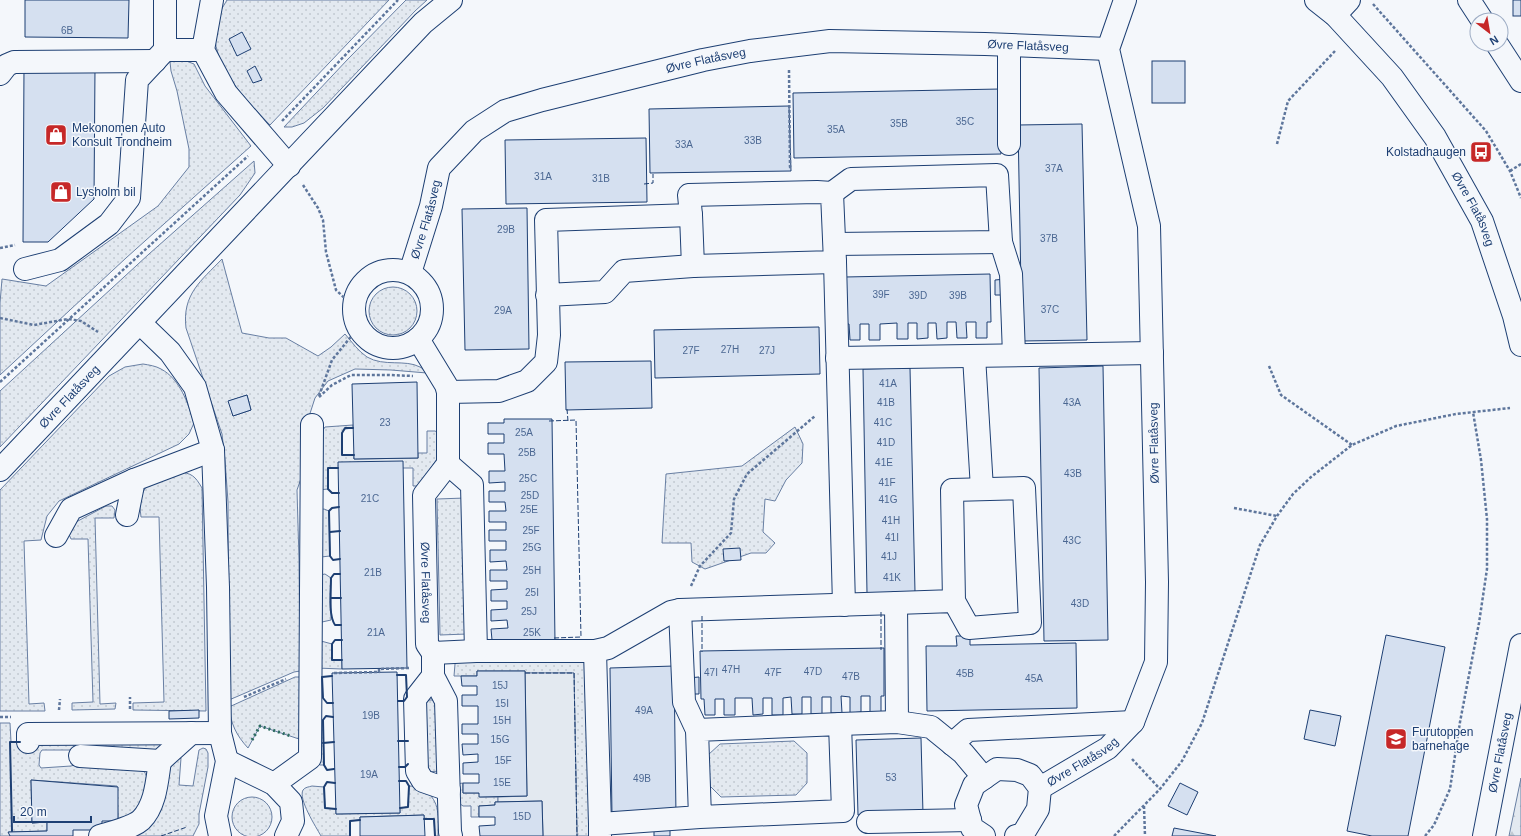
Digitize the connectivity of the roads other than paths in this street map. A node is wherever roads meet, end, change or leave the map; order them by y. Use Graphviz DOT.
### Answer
graph roads {
  1 [pos="165,0"];
  2 [pos="212,0"];
  3 [pos="451,0"];
  4 [pos="1125,0"];
  5 [pos="1316,0"];
  6 [pos="1469,0"];
  7 [pos="1342,7"];
  8 [pos="1477,12"];
  9 [pos="1009,45"];
  10 [pos="1108,49"];
  11 [pos="203,50"];
  12 [pos="1502,52"];
  13 [pos="160,55"];
  14 [pos="0,74"];
  15 [pos="1521,81"];
  16 [pos="1010,144"];
  17 [pos="289,166"];
  18 [pos="832,193"];
  19 [pos="691,215"];
  20 [pos="1001,242"];
  21 [pos="835,253"];
  22 [pos="693,266"];
  23 [pos="25,269"];
  24 [pos="410,273"];
  25 [pos="547,295"];
  26 [pos="140,323"];
  27 [pos="418,339"];
  28 [pos="1521,345"];
  29 [pos="1152,353"];
  30 [pos="1014,355"];
  31 [pos="974,356"];
  32 [pos="837,358"];
  33 [pos="445,385"];
  34 [pos="312,425"];
  35 [pos="213,450"];
  36 [pos="448,464"];
  37 [pos="0,470"];
  38 [pos="134,480"];
  39 [pos="982,489"];
  40 [pos="127,515"];
  41 [pos="56,536"];
  42 [pos="954,601"];
  43 [pos="896,603"];
  44 [pos="844,605"];
  45 [pos="680,610"];
  46 [pos="1521,646"];
  47 [pos="595,650"];
  48 [pos="476,651"];
  49 [pos="433,653"];
  50 [pos="433,676"];
  51 [pos="897,722"];
  52 [pos="1133,722"];
  53 [pos="840,724"];
  54 [pos="697,730"];
  55 [pos="191,733"];
  56 [pos="220,733"];
  57 [pos="28,742"];
  58 [pos="952,744"];
  59 [pos="80,756"];
  60 [pos="160,761"];
  61 [pos="227,762"];
  62 [pos="984,778"];
  63 [pos="274,784"];
  64 [pos="1040,788"];
  65 [pos="448,790"];
  66 [pos="700,817"];
  67 [pos="868,822"];
  68 [pos="977,828"];
  69 [pos="600,830"];
  70 [pos="293,831"];
  71 [pos="100,836"];
  72 [pos="220,836"];
  73 [pos="451,836"];
  74 [pos="1016,836"];
  75 [pos="1484,836"];
  1 -- 13 [label="street"];
  2 -- 11 [label="street"];
  3 -- 17 [label="street, Øvre Flatåsveg"];
  4 -- 10 [label="street"];
  5 -- 7 [label="street, Øvre Flatåsveg"];
  6 -- 8 [label="street"];
  7 -- 28 [label="street, Øvre Flatåsveg"];
  9 -- 10 [label="street, Øvre Flatåsveg"];
  9 -- 16 [label="street"];
  9 -- 24 [label="street, Øvre Flatåsveg"];
  10 -- 29 [label="street, Øvre Flatåsveg"];
  11 -- 13 [label="street"];
  11 -- 17 [label="street"];
  12 -- 15 [label="street"];
  13 -- 14 [label="street"];
  13 -- 23 [label="street"];
  17 -- 26 [label="street, Øvre Flatåsveg"];
  18 -- 19 [label="street"];
  18 -- 20 [label="street"];
  18 -- 21 [label="street"];
  19 -- 22 [label="street"];
  19 -- 25 [label="street"];
  20 -- 21 [label="street"];
  20 -- 30 [label="street"];
  21 -- 22 [label="street"];
  21 -- 32 [label="street"];
  22 -- 25 [label="street"];
  24 -- 27 [label="street, Øvre Flatåsveg"];
  24 -- 27 [label="street, Øvre Flatåsveg"];
  25 -- 33 [label="street"];
  26 -- 35 [label="street"];
  26 -- 37 [label="street, Øvre Flatåsveg"];
  27 -- 33 [label="street"];
  29 -- 30 [label="street"];
  29 -- 52 [label="street, Øvre Flatåsveg"];
  30 -- 31 [label="street"];
  31 -- 32 [label="street"];
  31 -- 39 [label="street"];
  32 -- 44 [label="street"];
  33 -- 36 [label="street"];
  34 -- 63 [label="street"];
  35 -- 38 [label="street"];
  35 -- 56 [label="street"];
  36 -- 48 [label="street"];
  36 -- 49 [label="street, Øvre Flatåsveg"];
  38 -- 40 [label="street"];
  38 -- 41 [label="street"];
  39 -- 42 [label="street"];
  39 -- 42 [label="street"];
  42 -- 43 [label="street"];
  43 -- 44 [label="street"];
  43 -- 51 [label="street"];
  44 -- 45 [label="street"];
  45 -- 47 [label="street"];
  45 -- 54 [label="street"];
  46 -- 75 [label="street, Øvre Flatåsveg"];
  47 -- 48 [label="street"];
  47 -- 69 [label="street"];
  48 -- 49 [label="street"];
  49 -- 50 [label="street, Øvre Flatåsveg"];
  50 -- 65 [label="street, Øvre Flatåsveg"];
  50 -- 65 [label="street"];
  51 -- 53 [label="street"];
  51 -- 58 [label="street"];
  52 -- 58 [label="street"];
  52 -- 64 [label="street, Øvre Flatåsveg"];
  53 -- 54 [label="street"];
  53 -- 66 [label="street"];
  54 -- 66 [label="street"];
  55 -- 56 [label="street"];
  55 -- 57 [label="street"];
  55 -- 60 [label="street"];
  56 -- 61 [label="street"];
  58 -- 62 [label="street"];
  59 -- 60 [label="street"];
  60 -- 71 [label="street"];
  61 -- 63 [label="street"];
  61 -- 72 [label="street"];
  62 -- 64 [label="street, Øvre Flatåsveg"];
  62 -- 68 [label="street, Øvre Flatåsveg"];
  63 -- 70 [label="street"];
  64 -- 74 [label="street, Øvre Flatåsveg"];
  65 -- 73 [label="street, Øvre Flatåsveg"];
  66 -- 69 [label="street"];
  67 -- 68 [label="street"];
}
